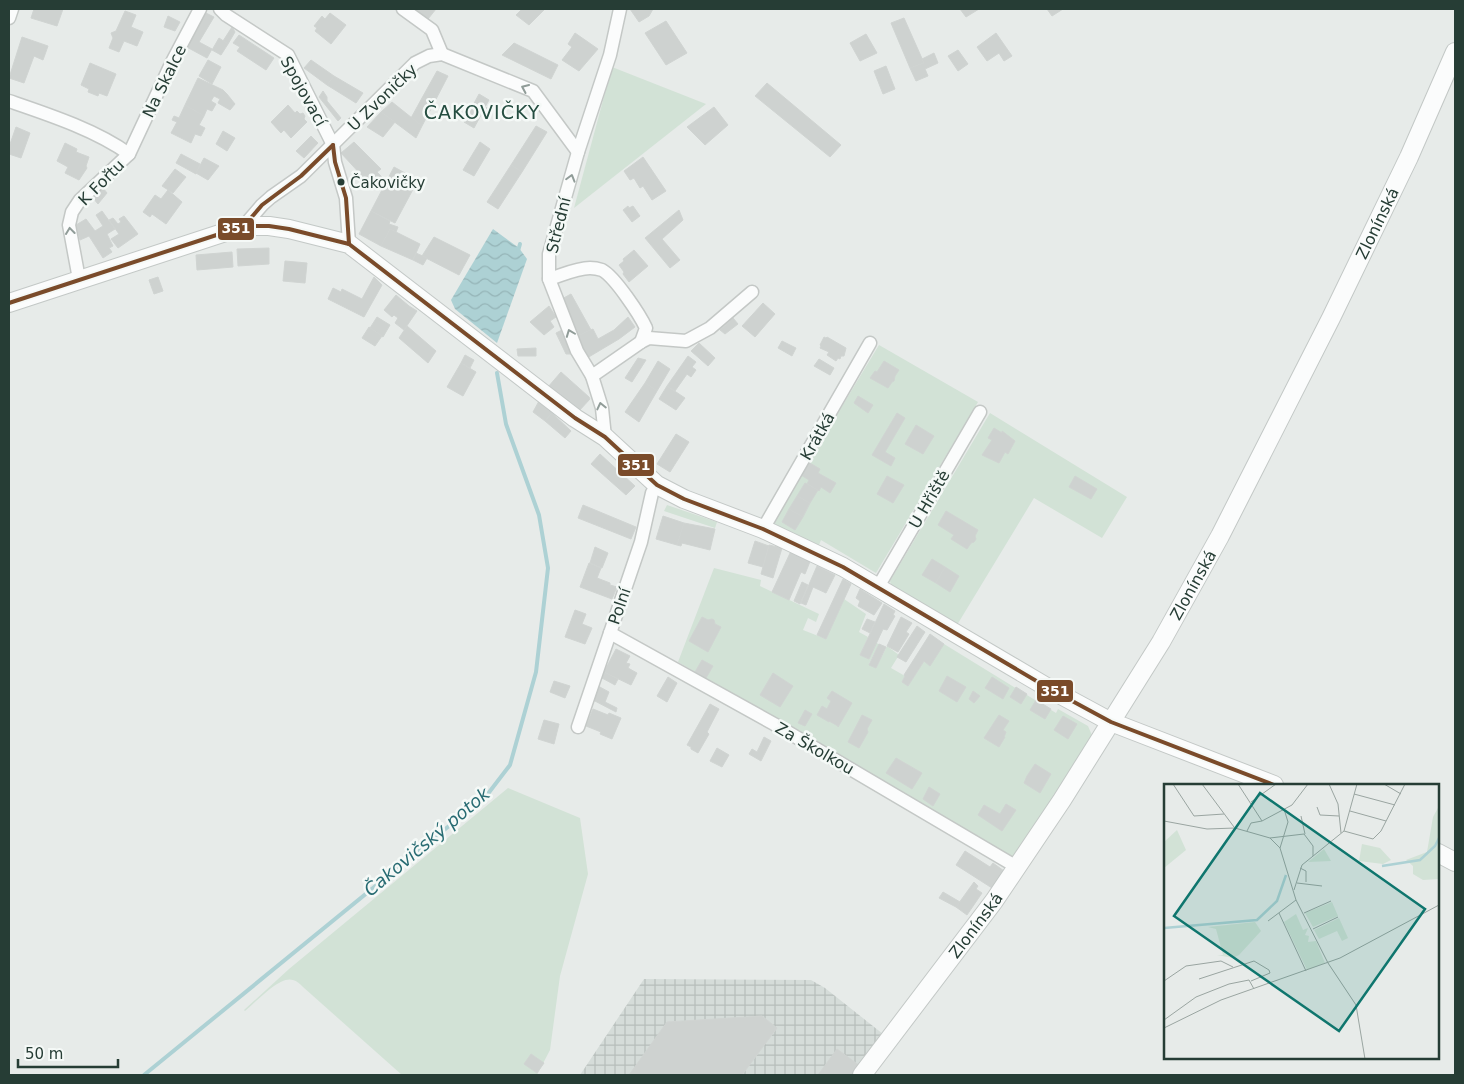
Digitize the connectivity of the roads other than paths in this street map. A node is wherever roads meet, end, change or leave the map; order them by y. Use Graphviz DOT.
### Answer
graph roads {
  1 [pos="12,9"];
  2 [pos="200,9"];
  3 [pos="220,9"];
  4 [pos="403,9"];
  5 [pos="620,9"];
  6 [pos="9,18"];
  7 [pos="1455,52"];
  8 [pos="442,54"];
  9 [pos="9,101"];
  10 [pos="333,146"];
  11 [pos="578,152"];
  12 [pos="129,154"];
  13 [pos="244,226"];
  14 [pos="349,244"];
  15 [pos="79,279"];
  16 [pos="549,279"];
  17 [pos="752,292"];
  18 [pos="9,303"];
  19 [pos="641,342"];
  20 [pos="870,343"];
  21 [pos="592,376"];
  22 [pos="980,412"];
  23 [pos="605,437"];
  24 [pos="657,485"];
  25 [pos="763,529"];
  26 [pos="878,587"];
  27 [pos="610,633"];
  28 [pos="1111,722"];
  29 [pos="578,727"];
  30 [pos="1271,784"];
  31 [pos="1439,854"];
  32 [pos="1455,862"];
  33 [pos="1017,867"];
  34 [pos="862,1075"];
  1 -- 6 [label="street"];
  2 -- 12 [label="street, Na Skalce"];
  3 -- 10 [label="street, Spojovací"];
  4 -- 8 [label="street"];
  5 -- 11 [label="street, Střední"];
  7 -- 28 [label="street, Zlonínská"];
  8 -- 10 [label="street, U Zvoničky"];
  11 -- 8 [label="street, one-way"];
  9 -- 12 [label="street, K Fořtu"];
  10 -- 13 [label="street, U Zvoničky"];
  10 -- 14 [label="street, Spojovací"];
  16 -- 11 [label="street, Střední, one-way"];
  15 -- 12 [label="street, K Fořtu, one-way"];
  13 -- 14 [label="street"];
  13 -- 15 [label="street"];
  14 -- 23 [label="street"];
  15 -- 18 [label="street"];
  16 -- 19 [label="street"];
  21 -- 16 [label="street, Střední, one-way"];
  17 -- 19 [label="street"];
  19 -- 21 [label="street"];
  20 -- 25 [label="street, Krátká"];
  23 -- 21 [label="street, Střední, one-way"];
  22 -- 26 [label="street, U Hřiště"];
  23 -- 24 [label="street"];
  24 -- 25 [label="street"];
  24 -- 27 [label="street, Polní"];
  25 -- 26 [label="street"];
  26 -- 28 [label="street"];
  27 -- 29 [label="street, Polní"];
  27 -- 33 [label="street, Za Školkou"];
  28 -- 30 [label="street"];
  28 -- 33 [label="street, Zlonínská"];
  31 -- 32 [label="street"];
  33 -- 34 [label="street, Zlonínská"];
}
